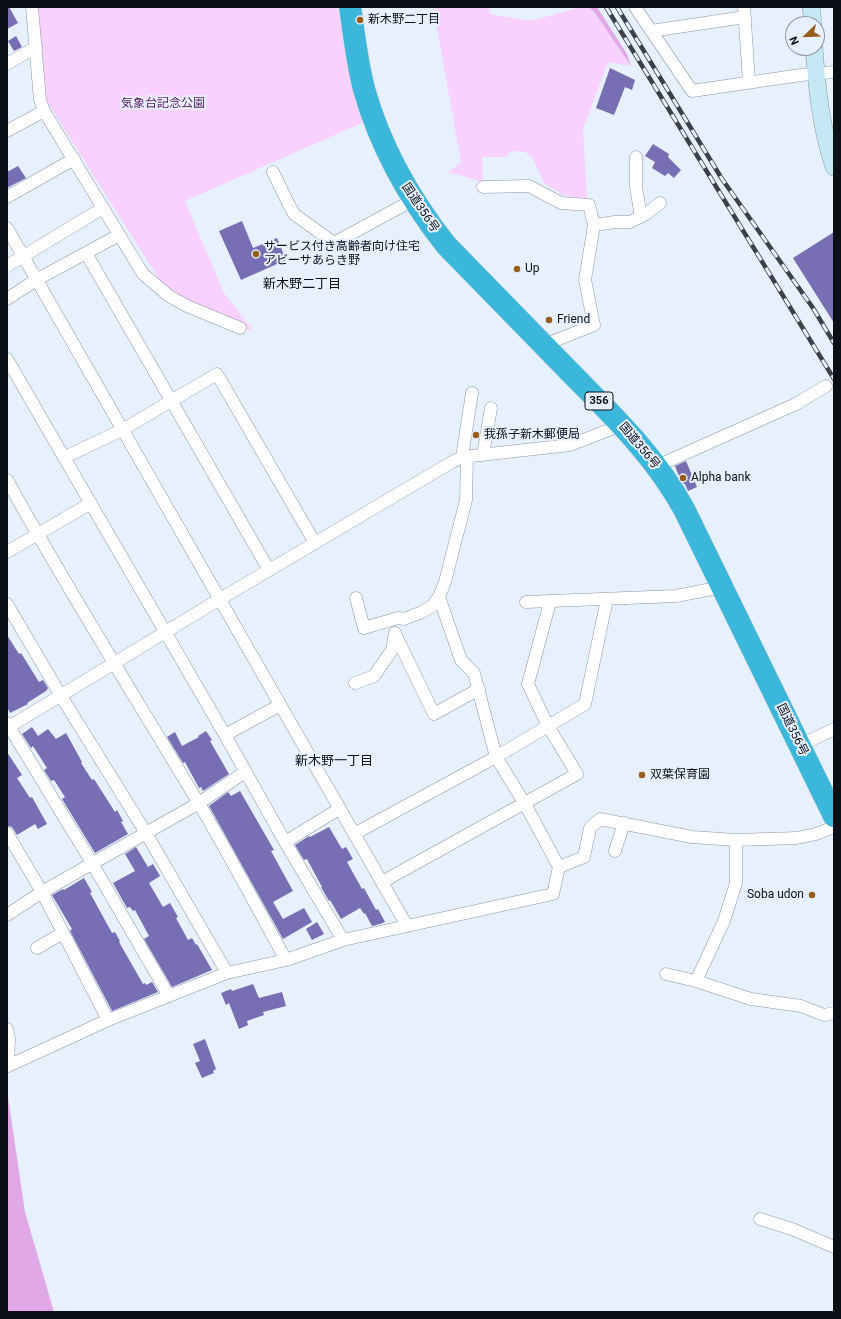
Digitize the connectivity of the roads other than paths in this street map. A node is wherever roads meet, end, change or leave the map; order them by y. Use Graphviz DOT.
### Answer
graph roads {
  1 [pos="32,7"];
  2 [pos="350,7"];
  3 [pos="635,7"];
  4 [pos="744,12"];
  5 [pos="651,31"];
  6 [pos="36,47"];
  7 [pos="815,56"];
  8 [pos="7,64"];
  9 [pos="834,72"];
  10 [pos="816,73"];
  11 [pos="749,82"];
  12 [pos="44,110"];
  13 [pos="7,131"];
  14 [pos="636,157"];
  15 [pos="74,158"];
  16 [pos="834,167"];
  17 [pos="273,172"];
  18 [pos="483,187"];
  19 [pos="7,197"];
  20 [pos="413,200"];
  21 [pos="660,203"];
  22 [pos="103,208"];
  23 [pos="641,217"];
  24 [pos="594,225"];
  25 [pos="7,228"];
  26 [pos="119,235"];
  27 [pos="86,253"];
  28 [pos="23,257"];
  29 [pos="7,266"];
  30 [pos="36,280"];
  31 [pos="7,299"];
  32 [pos="240,328"];
  33 [pos="544,345"];
  34 [pos="7,359"];
  35 [pos="826,386"];
  36 [pos="472,394"];
  37 [pos="171,400"];
  38 [pos="491,408"];
  39 [pos="622,425"];
  40 [pos="122,430"];
  41 [pos="483,455"];
  42 [pos="465,457"];
  43 [pos="65,458"];
  44 [pos="658,466"];
  45 [pos="7,480"];
  46 [pos="91,503"];
  47 [pos="38,535"];
  48 [pos="315,543"];
  49 [pos="7,552"];
  50 [pos="269,570"];
  51 [pos="722,587"];
  52 [pos="439,597"];
  53 [pos="356,598"];
  54 [pos="220,599"];
  55 [pos="607,599"];
  56 [pos="526,602"];
  57 [pos="550,602"];
  58 [pos="7,604"];
  59 [pos="398,618"];
  60 [pos="164,632"];
  61 [pos="395,634"];
  62 [pos="114,664"];
  63 [pos="356,683"];
  64 [pos="479,689"];
  65 [pos="61,696"];
  66 [pos="280,705"];
  67 [pos="8,726"];
  68 [pos="548,726"];
  69 [pos="834,729"];
  70 [pos="225,734"];
  71 [pos="800,746"];
  72 [pos="496,757"];
  73 [pos="245,772"];
  74 [pos="199,803"];
  75 [pos="525,804"];
  76 [pos="339,809"];
  77 [pos="834,816"];
  78 [pos="624,824"];
  79 [pos="834,827"];
  80 [pos="7,833"];
  81 [pos="146,833"];
  82 [pos="354,834"];
  83 [pos="736,840"];
  84 [pos="285,842"];
  85 [pos="615,851"];
  86 [pos="92,863"];
  87 [pos="559,867"];
  88 [pos="382,882"];
  89 [pos="42,892"];
  90 [pos="7,915"];
  91 [pos="407,926"];
  92 [pos="63,933"];
  93 [pos="343,940"];
  94 [pos="37,948"];
  95 [pos="286,960"];
  96 [pos="228,973"];
  97 [pos="666,974"];
  98 [pos="696,981"];
  99 [pos="169,996"];
  100 [pos="834,1013"];
  101 [pos="108,1020"];
  102 [pos="7,1029"];
  103 [pos="760,1219"];
  104 [pos="834,1247"];
  1 -- 6 [label="street"];
  2 -- 20 [label="highway, 国道356号 / 356"];
  3 -- 5 [label="street"];
  4 -- 5 [label="street"];
  4 -- 11 [label="street"];
  5 -- 11 [label="street"];
  6 -- 8 [label="street"];
  6 -- 12 [label="street"];
  7 -- 10 [label="street"];
  9 -- 10 [label="street"];
  10 -- 11 [label="street"];
  10 -- 16 [label="street"];
  12 -- 13 [label="street"];
  12 -- 15 [label="street"];
  14 -- 23 [label="street"];
  15 -- 19 [label="street"];
  15 -- 22 [label="street"];
  17 -- 20 [label="street"];
  18 -- 24 [label="street"];
  20 -- 33 [label="highway, 国道356号 / 356"];
  21 -- 23 [label="street"];
  22 -- 26 [label="street"];
  22 -- 28 [label="street"];
  23 -- 24 [label="street"];
  24 -- 33 [label="street"];
  25 -- 28 [label="street"];
  26 -- 27 [label="street"];
  26 -- 32 [label="street"];
  27 -- 30 [label="street"];
  27 -- 37 [label="street"];
  28 -- 29 [label="street"];
  28 -- 30 [label="street"];
  30 -- 31 [label="street"];
  30 -- 40 [label="street"];
  33 -- 39 [label="highway, 国道356号 / 356"];
  34 -- 43 [label="street"];
  35 -- 44 [label="street"];
  36 -- 42 [label="street"];
  37 -- 40 [label="street"];
  37 -- 48 [label="street"];
  37 -- 50 [label="street"];
  38 -- 41 [label="street"];
  39 -- 41 [label="street"];
  39 -- 44 [label="highway, 国道356号 / 356"];
  40 -- 43 [label="street"];
  40 -- 54 [label="street"];
  41 -- 42 [label="street"];
  42 -- 48 [label="street"];
  42 -- 52 [label="street"];
  43 -- 46 [label="street"];
  44 -- 51 [label="highway, 国道356号 / 356"];
  45 -- 47 [label="street"];
  46 -- 47 [label="street"];
  46 -- 60 [label="street"];
  47 -- 49 [label="street"];
  47 -- 62 [label="street"];
  48 -- 50 [label="street"];
  50 -- 54 [label="street"];
  51 -- 55 [label="street"];
  51 -- 71 [label="highway, 国道356号 / 356"];
  52 -- 59 [label="street"];
  52 -- 64 [label="street"];
  53 -- 59 [label="street"];
  54 -- 60 [label="street"];
  54 -- 66 [label="street"];
  55 -- 57 [label="street"];
  55 -- 68 [label="street"];
  56 -- 57 [label="street"];
  57 -- 68 [label="street"];
  58 -- 65 [label="street"];
  59 -- 61 [label="street"];
  60 -- 62 [label="street"];
  60 -- 70 [label="street"];
  61 -- 63 [label="street"];
  61 -- 64 [label="street"];
  62 -- 65 [label="street"];
  62 -- 74 [label="street"];
  64 -- 72 [label="street"];
  65 -- 67 [label="street"];
  65 -- 81 [label="street"];
  66 -- 70 [label="street"];
  66 -- 76 [label="street"];
  67 -- 86 [label="street"];
  68 -- 72 [label="street"];
  68 -- 75 [label="street"];
  69 -- 71 [label="street"];
  70 -- 73 [label="street"];
  71 -- 77 [label="highway, 国道356号 / 356"];
  72 -- 75 [label="street"];
  72 -- 82 [label="street"];
  73 -- 74 [label="street"];
  73 -- 84 [label="street"];
  74 -- 81 [label="street"];
  74 -- 95 [label="street"];
  75 -- 87 [label="street"];
  75 -- 88 [label="street"];
  76 -- 82 [label="street"];
  76 -- 84 [label="street"];
  78 -- 83 [label="street"];
  78 -- 85 [label="street"];
  78 -- 87 [label="street"];
  79 -- 83 [label="street"];
  80 -- 89 [label="street"];
  81 -- 86 [label="street"];
  81 -- 96 [label="street"];
  82 -- 88 [label="street"];
  83 -- 98 [label="street"];
  84 -- 93 [label="street"];
  86 -- 89 [label="street"];
  86 -- 99 [label="street"];
  87 -- 91 [label="street"];
  88 -- 91 [label="street"];
  89 -- 90 [label="street"];
  89 -- 92 [label="street"];
  91 -- 93 [label="street"];
  92 -- 94 [label="street"];
  92 -- 101 [label="street"];
  93 -- 95 [label="street"];
  95 -- 96 [label="street"];
  96 -- 99 [label="street"];
  97 -- 98 [label="street"];
  98 -- 100 [label="street"];
  99 -- 101 [label="street"];
  101 -- 102 [label="street"];
  103 -- 104 [label="street"];
}
